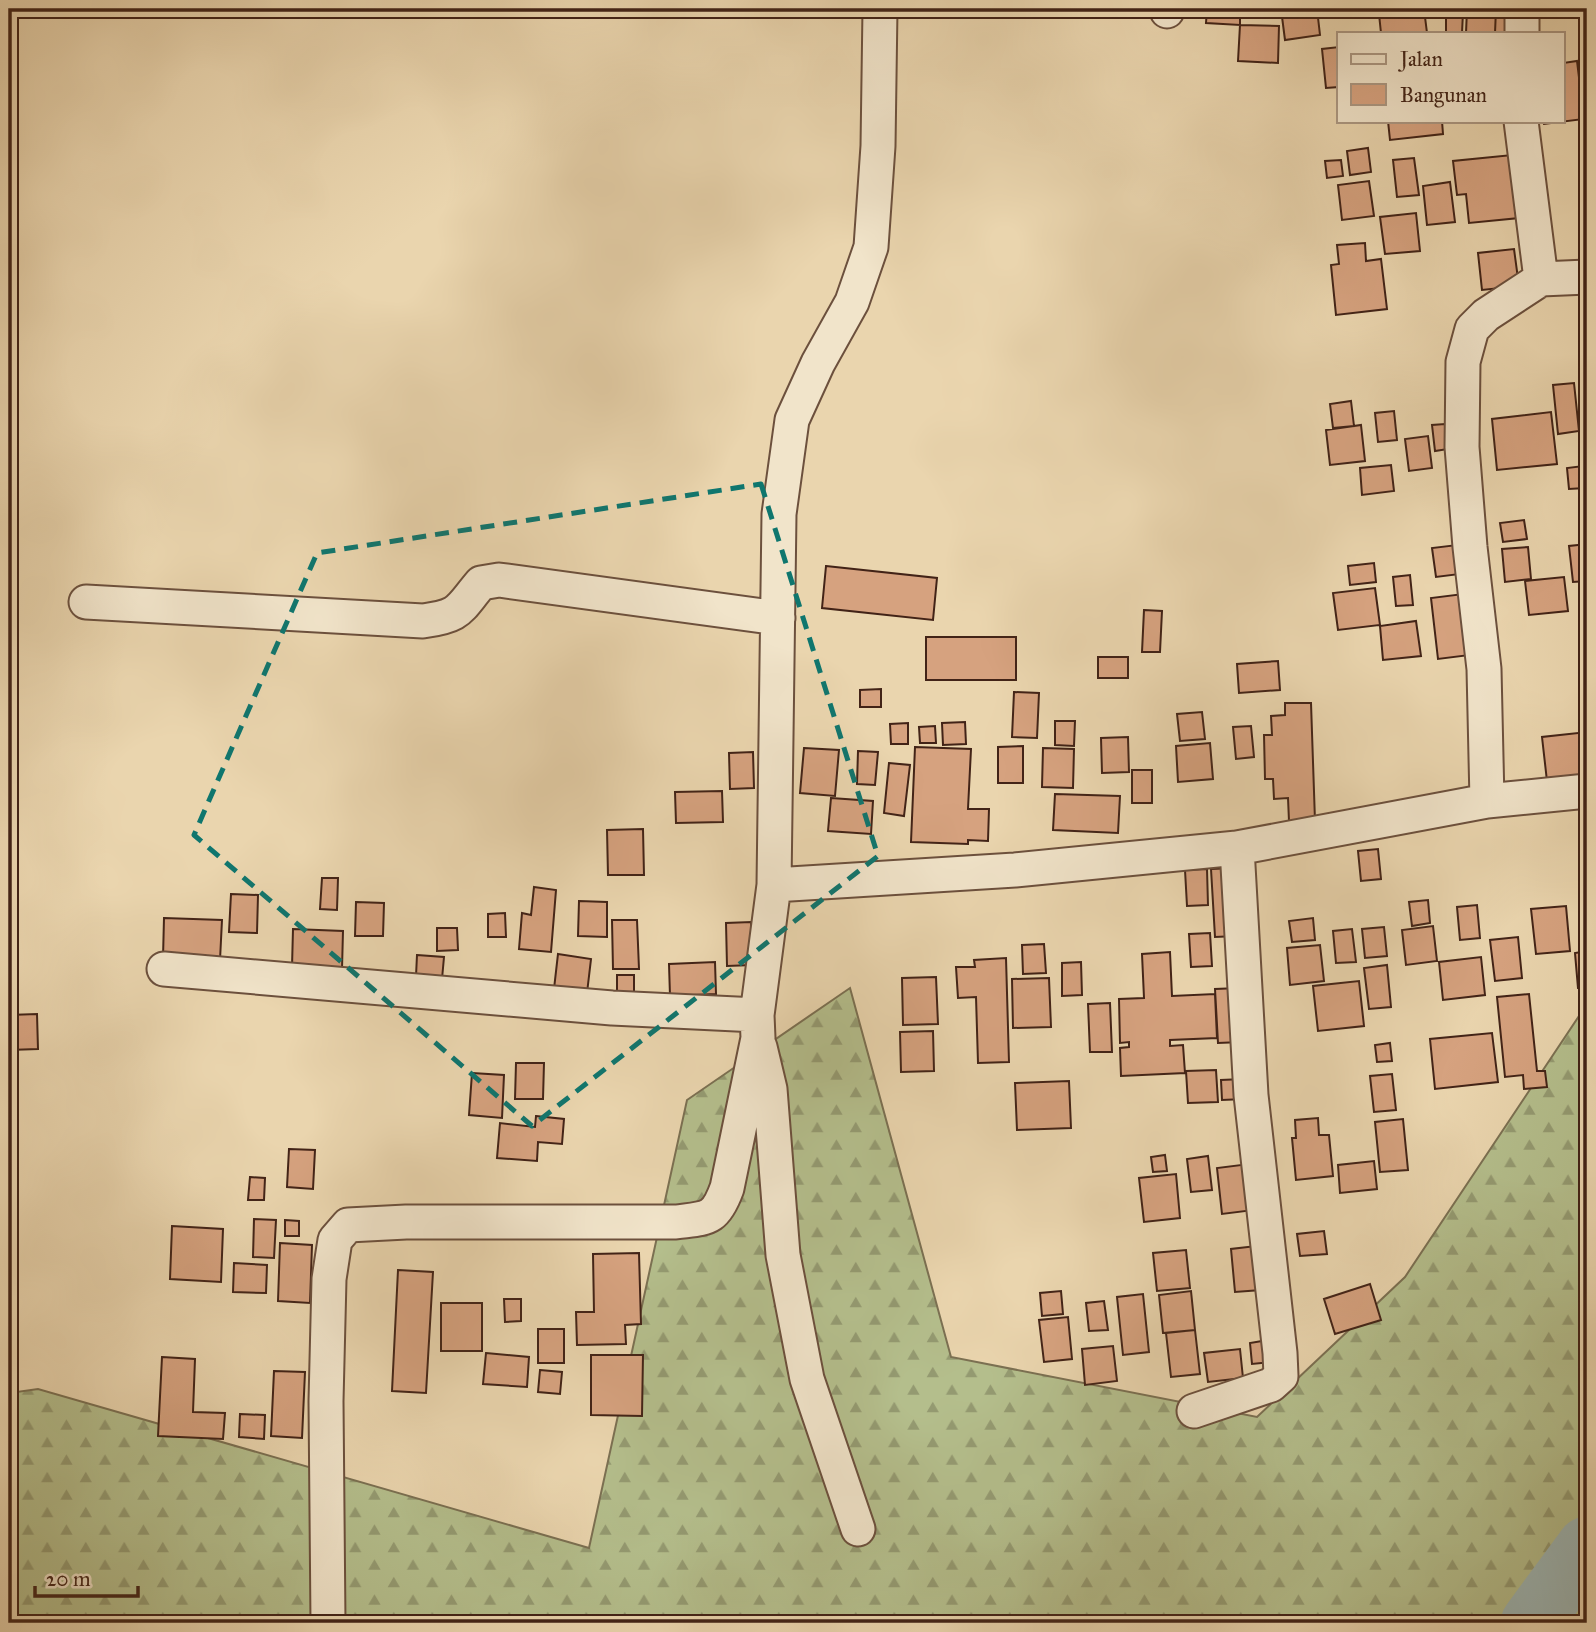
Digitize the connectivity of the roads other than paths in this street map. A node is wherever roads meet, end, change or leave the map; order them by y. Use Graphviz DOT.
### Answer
graph roads {
  1 [pos="880,9"];
  2 [pos="1522,9"];
  3 [pos="1522,32"];
  4 [pos="1521,122"];
  5 [pos="1587,277"];
  6 [pos="1541,279"];
  7 [pos="86,602"];
  8 [pos="778,618"];
  9 [pos="1587,791"];
  10 [pos="1488,801"];
  11 [pos="1237,848"];
  12 [pos="774,885"];
  13 [pos="164,969"];
  14 [pos="757,1026"];
  15 [pos="1194,1411"];
  16 [pos="858,1529"];
  17 [pos="328,1623"];
  1 -- 8 [label="street"];
  2 -- 3 [label="street"];
  4 -- 6 [label="street"];
  5 -- 6 [label="street"];
  6 -- 10 [label="street"];
  7 -- 8 [label="street"];
  8 -- 12 [label="street"];
  9 -- 10 [label="street"];
  10 -- 11 [label="street"];
  11 -- 12 [label="street"];
  11 -- 15 [label="street"];
  12 -- 14 [label="street"];
  13 -- 14 [label="street"];
  14 -- 16 [label="street"];
  14 -- 17 [label="street"];
}
